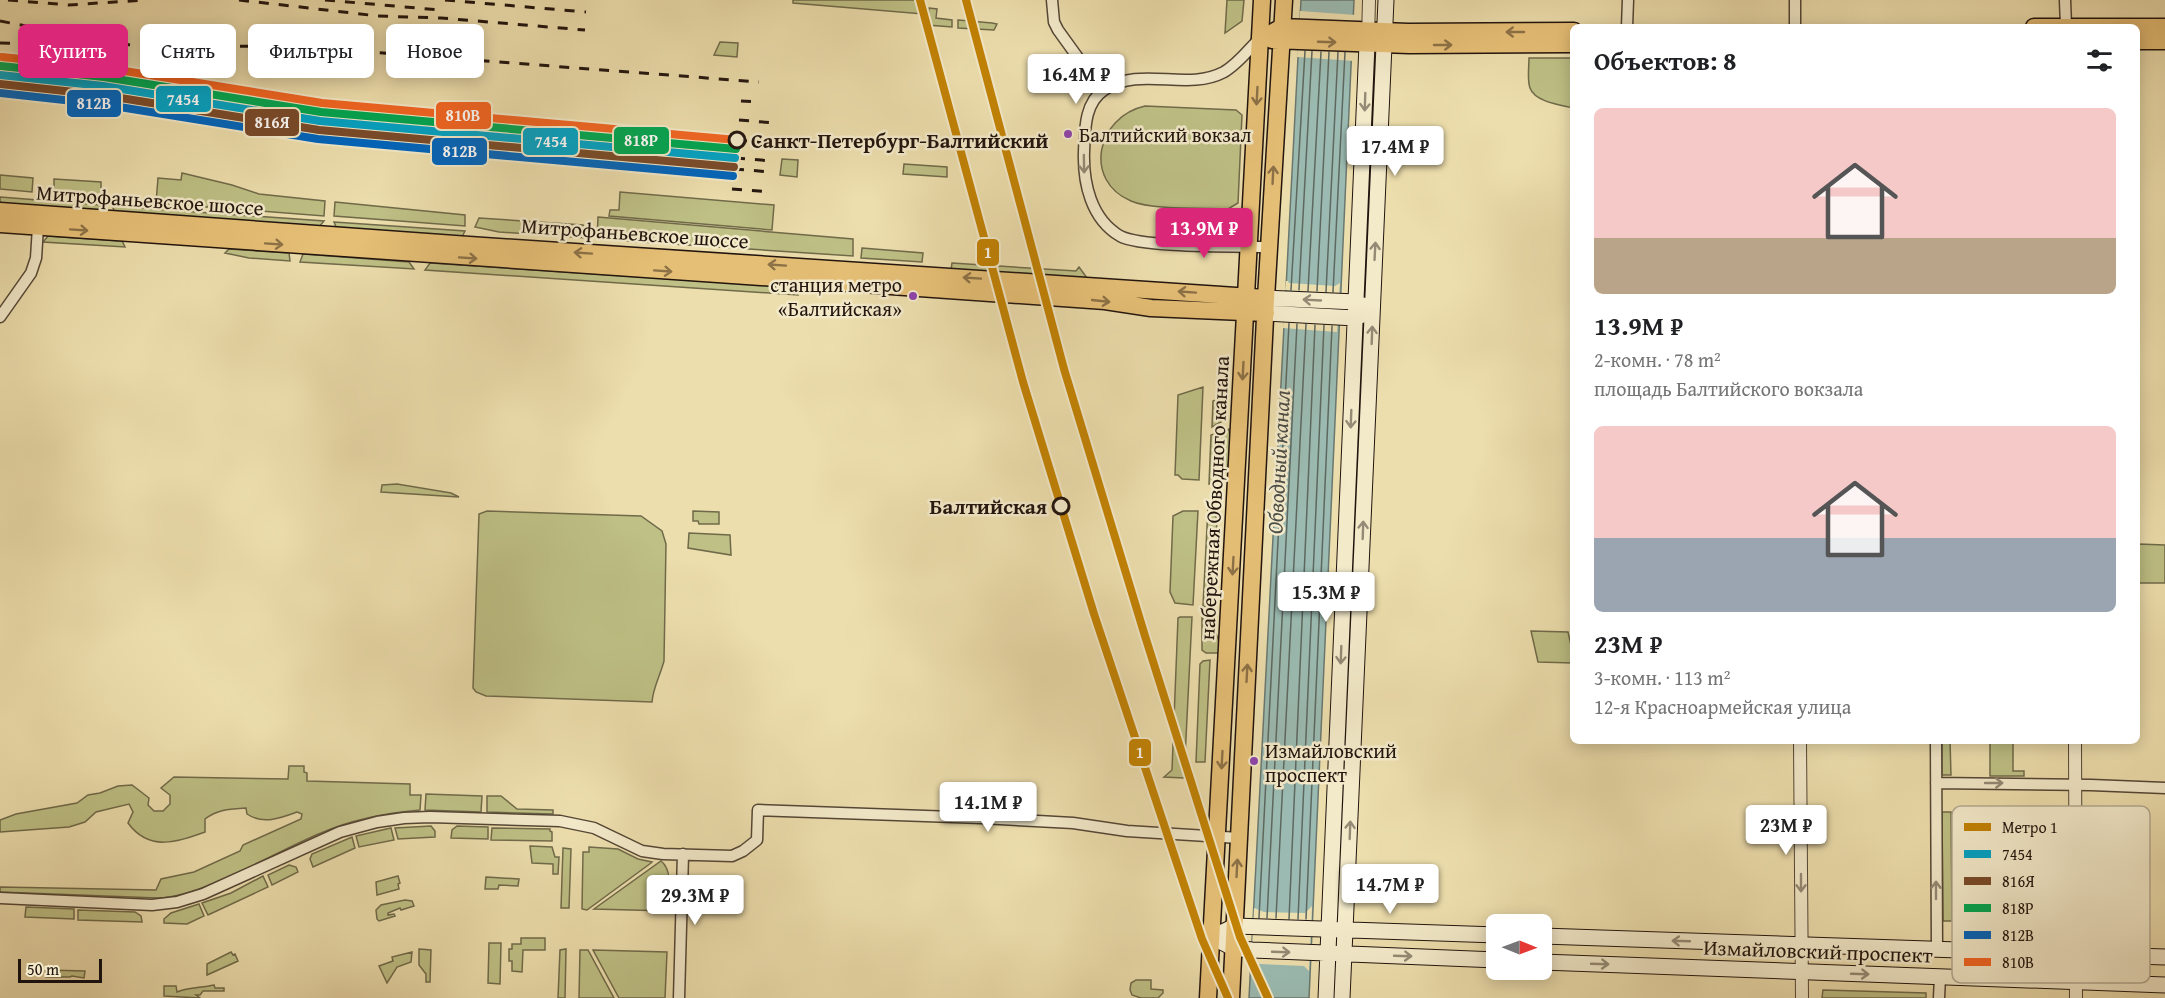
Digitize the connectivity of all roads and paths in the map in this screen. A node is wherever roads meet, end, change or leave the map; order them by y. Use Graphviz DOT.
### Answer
graph roads {
  1 [pos="1052,0"];
  2 [pos="1262,0"];
  3 [pos="1284,0"];
  4 [pos="1369,0"];
  5 [pos="1386,0"];
  6 [pos="1628,0"];
  7 [pos="1795,0"];
  8 [pos="2065,0"];
  9 [pos="1628,24"];
  10 [pos="1795,24"];
  11 [pos="2066,24"];
  12 [pos="2140,27"];
  13 [pos="2165,27"];
  14 [pos="1570,32"];
  15 [pos="1282,34"];
  16 [pos="1362,37"];
  17 [pos="1260,38"];
  18 [pos="1385,38"];
  19 [pos="2140,41"];
  20 [pos="2165,41"];
  21 [pos="1570,44"];
  22 [pos="1102,91"];
  23 [pos="0,212"];
  24 [pos="0,224"];
  25 [pos="38,227"];
  26 [pos="1249,246"];
  27 [pos="1269,247"];
  28 [pos="1356,302"];
  29 [pos="1245,304"];
  30 [pos="1266,305"];
  31 [pos="1373,309"];
  32 [pos="0,317"];
  33 [pos="1355,318"];
  34 [pos="1800,744"];
  35 [pos="1936,744"];
  36 [pos="2075,744"];
  37 [pos="1936,783"];
  38 [pos="2075,784"];
  39 [pos="2165,788"];
  40 [pos="2075,806"];
  41 [pos="1218,837"];
  42 [pos="1239,838"];
  43 [pos="683,854"];
  44 [pos="0,898"];
  45 [pos="1235,926"];
  46 [pos="1329,929"];
  47 [pos="1346,930"];
  48 [pos="1486,935"];
  49 [pos="1552,936"];
  50 [pos="1212,937"];
  51 [pos="1801,944"];
  52 [pos="1233,948"];
  53 [pos="1937,949"];
  54 [pos="1952,950"];
  55 [pos="1328,953"];
  56 [pos="1345,954"];
  57 [pos="2150,956"];
  58 [pos="2165,957"];
  59 [pos="1486,960"];
  60 [pos="1552,962"];
  61 [pos="1802,972"];
  62 [pos="1940,976"];
  63 [pos="1952,976"];
  64 [pos="2120,983"];
  65 [pos="2165,985"];
  66 [pos="679,998"];
  67 [pos="1208,998"];
  68 [pos="1231,998"];
  69 [pos="1326,998"];
  70 [pos="1342,998"];
  71 [pos="1802,998"];
  72 [pos="1939,998"];
  1 -- 22 [label="street"];
  2 -- 17 [label="main road, набережная Обводного канала"];
  3 -- 15 [label="main road, набережная Обводного канала"];
  4 -- 16 [label="street"];
  5 -- 18 [label="main road"];
  6 -- 9 [label="street"];
  7 -- 10 [label="street"];
  8 -- 11 [label="street"];
  12 -- 13 [label="main road"];
  14 -- 18 [label="main road, one-way"];
  15 -- 16 [label="main road"];
  15 -- 17 [label="main road"];
  27 -- 15 [label="main road, набережная Обводного канала, one-way"];
  16 -- 18 [label="main road"];
  16 -- 28 [label="main road, one-way"];
  17 -- 22 [label="street"];
  17 -- 26 [label="main road, набережная Обводного канала, one-way"];
  18 -- 21 [label="main road, one-way"];
  31 -- 18 [label="main road, one-way"];
  19 -- 20 [label="main road"];
  22 -- 26 [label="street, one-way"];
  29 -- 23 [label="main road, Митрофаньевское шоссе, one-way"];
  24 -- 25 [label="main road, Митрофаньевское шоссе"];
  25 -- 29 [label="main road, Митрофаньевское шоссе, one-way"];
  25 -- 32 [label="street"];
  26 -- 27 [label="street"];
  26 -- 29 [label="main road, набережная Обводного канала"];
  27 -- 30 [label="main road, набережная Обводного канала"];
  28 -- 30 [label="main road, one-way"];
  28 -- 31 [label="main road"];
  28 -- 33 [label="main road"];
  29 -- 30 [label="main road, Митрофаньевское шоссе"];
  29 -- 41 [label="main road, набережная Обводного канала, one-way"];
  30 -- 33 [label="main road"];
  42 -- 30 [label="main road, набережная Обводного канала, one-way"];
  31 -- 33 [label="main road"];
  47 -- 31 [label="main road, one-way"];
  33 -- 46 [label="main road, one-way"];
  34 -- 51 [label="street, one-way"];
  35 -- 37 [label="street"];
  36 -- 38 [label="street"];
  37 -- 38 [label="street, one-way"];
  53 -- 37 [label="street, one-way"];
  38 -- 39 [label="street"];
  38 -- 40 [label="street"];
  41 -- 42 [label="street"];
  41 -- 43 [label="street"];
  41 -- 50 [label="main road, набережная Обводного канала"];
  45 -- 42 [label="main road, набережная Обводного канала, one-way"];
  43 -- 44 [label="street"];
  43 -- 66 [label="street"];
  45 -- 46 [label="main road"];
  45 -- 50 [label="main road"];
  45 -- 52 [label="main road, набережная Обводного канала"];
  46 -- 47 [label="main road"];
  46 -- 55 [label="main road"];
  47 -- 48 [label="main road"];
  47 -- 56 [label="main road"];
  51 -- 49 [label="main road, Измайловский проспект, one-way"];
  50 -- 52 [label="main road"];
  50 -- 67 [label="main road, набережная Обводного канала"];
  51 -- 53 [label="main road, Измайловский проспект"];
  51 -- 61 [label="street"];
  52 -- 55 [label="main road, one-way"];
  52 -- 68 [label="main road, набережная Обводного канала"];
  53 -- 54 [label="main road, Измайловский проспект"];
  55 -- 56 [label="main road"];
  55 -- 69 [label="main road"];
  56 -- 59 [label="main road, one-way"];
  56 -- 70 [label="main road"];
  57 -- 58 [label="main road, Измайловский проспект"];
  60 -- 61 [label="main road, Измайловский проспект, one-way"];
  61 -- 62 [label="main road, Измайловский проспект, one-way"];
  61 -- 71 [label="street"];
  62 -- 63 [label="main road, Измайловский проспект"];
  62 -- 72 [label="street"];
  64 -- 65 [label="main road, Измайловский проспект"];
}
